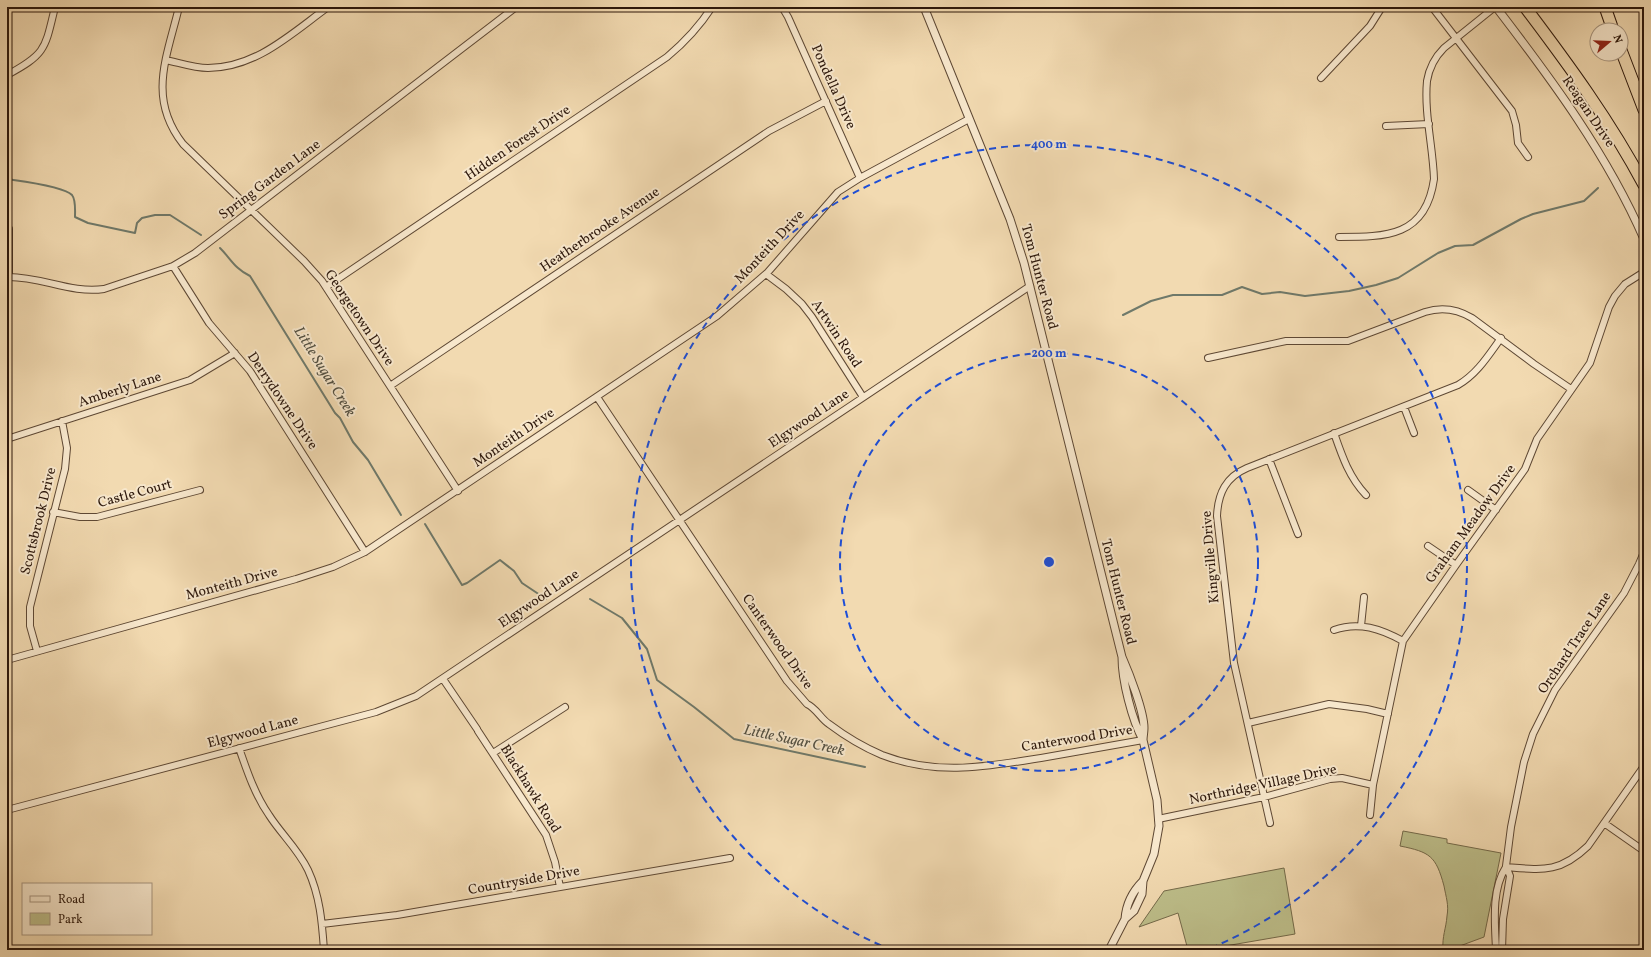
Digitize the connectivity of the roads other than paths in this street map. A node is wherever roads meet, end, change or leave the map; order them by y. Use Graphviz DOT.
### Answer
graph roads {
  1 [pos="55,7"];
  2 [pos="179,7"];
  3 [pos="328,7"];
  4 [pos="516,7"];
  5 [pos="712,7"];
  6 [pos="782,7"];
  7 [pos="924,7"];
  8 [pos="1382,7"];
  9 [pos="1432,7"];
  10 [pos="1496,7"];
  11 [pos="1525,7"];
  12 [pos="1604,7"];
  13 [pos="1610,22"];
  14 [pos="1456,38"];
  15 [pos="166,60"];
  16 [pos="1626,62"];
  17 [pos="7,75"];
  18 [pos="1321,78"];
  19 [pos="826,101"];
  20 [pos="1644,110"];
  21 [pos="969,119"];
  22 [pos="1429,124"];
  23 [pos="1386,126"];
  24 [pos="1528,157"];
  25 [pos="860,178"];
  26 [pos="1644,185"];
  27 [pos="251,209"];
  28 [pos="9,229"];
  29 [pos="1338,237"];
  30 [pos="1644,239"];
  31 [pos="173,266"];
  32 [pos="1644,272"];
  33 [pos="766,274"];
  34 [pos="8,276"];
  35 [pos="1030,286"];
  36 [pos="326,287"];
  37 [pos="1501,338"];
  38 [pos="235,353"];
  39 [pos="1208,358"];
  40 [pos="390,386"];
  41 [pos="1571,389"];
  42 [pos="597,397"];
  43 [pos="863,397"];
  44 [pos="1404,406"];
  45 [pos="62,421"];
  46 [pos="1334,433"];
  47 [pos="1414,433"];
  48 [pos="7,439"];
  49 [pos="1269,460"];
  50 [pos="200,490"];
  51 [pos="1468,490"];
  52 [pos="458,491"];
  53 [pos="1366,494"];
  54 [pos="1496,510"];
  55 [pos="53,512"];
  56 [pos="680,520"];
  57 [pos="1298,534"];
  58 [pos="1428,546"];
  59 [pos="365,552"];
  60 [pos="1644,552"];
  61 [pos="1456,565"];
  62 [pos="1364,597"];
  63 [pos="1361,626"];
  64 [pos="1334,630"];
  65 [pos="1403,641"];
  66 [pos="37,650"];
  67 [pos="7,660"];
  68 [pos="443,679"];
  69 [pos="565,707"];
  70 [pos="1388,714"];
  71 [pos="1248,723"];
  72 [pos="1143,740"];
  73 [pos="239,748"];
  74 [pos="493,753"];
  75 [pos="1644,766"];
  76 [pos="1373,785"];
  77 [pos="1264,797"];
  78 [pos="7,810"];
  79 [pos="1370,814"];
  80 [pos="1158,819"];
  81 [pos="1604,822"];
  82 [pos="1270,823"];
  83 [pos="1644,851"];
  84 [pos="730,858"];
  85 [pos="1506,867"];
  86 [pos="560,887"];
  87 [pos="322,924"];
  88 [pos="324,950"];
  89 [pos="1109,950"];
  90 [pos="1496,950"];
  91 [pos="1502,950"];
  1 -- 17 [label="street"];
  2 -- 15 [label="street, Georgetown Drive"];
  3 -- 15 [label="street"];
  4 -- 27 [label="street, Spring Garden Lane"];
  5 -- 36 [label="street, Hidden Forest Drive"];
  6 -- 19 [label="street, Pondella Drive"];
  7 -- 21 [label="street, Tom Hunter Road"];
  8 -- 18 [label="street"];
  9 -- 14 [label="street"];
  10 -- 14 [label="street"];
  10 -- 30 [label="street, Reagan Drive"];
  11 -- 26 [label="highway"];
  12 -- 13 [label="highway"];
  14 -- 22 [label="street"];
  14 -- 24 [label="street"];
  15 -- 27 [label="street, Georgetown Drive"];
  16 -- 20 [label="highway"];
  19 -- 25 [label="street, Pondella Drive"];
  19 -- 40 [label="street, Heatherbrooke Avenue"];
  21 -- 25 [label="street, Monteith Drive"];
  21 -- 35 [label="street, Tom Hunter Road"];
  22 -- 23 [label="street"];
  22 -- 29 [label="street"];
  25 -- 33 [label="street, Monteith Drive"];
  27 -- 31 [label="street, Spring Garden Lane"];
  27 -- 36 [label="street, Georgetown Drive"];
  28 -- 34 [label="street"];
  31 -- 34 [label="street, Spring Garden Lane"];
  31 -- 38 [label="street, Derrydowne Drive"];
  32 -- 41 [label="street, Graham Meadow Drive"];
  33 -- 42 [label="street, Monteith Drive"];
  33 -- 43 [label="street, Artwin Road"];
  35 -- 43 [label="street, Elgywood Lane"];
  35 -- 72 [label="street, Tom Hunter Road"];
  36 -- 40 [label="street, Georgetown Drive"];
  37 -- 39 [label="street"];
  37 -- 41 [label="street"];
  37 -- 44 [label="street, Kingville Drive"];
  38 -- 45 [label="street, Amberly Lane"];
  38 -- 59 [label="street, Derrydowne Drive"];
  40 -- 52 [label="street, Georgetown Drive"];
  41 -- 54 [label="street, Graham Meadow Drive"];
  42 -- 52 [label="street, Monteith Drive"];
  42 -- 56 [label="street, Canterwood Drive"];
  43 -- 56 [label="street, Elgywood Lane"];
  44 -- 46 [label="street, Kingville Drive"];
  44 -- 47 [label="street"];
  45 -- 48 [label="street, Amberly Lane"];
  45 -- 55 [label="street, Scottsbrook Drive"];
  46 -- 49 [label="street, Kingville Drive"];
  46 -- 53 [label="street"];
  49 -- 57 [label="street"];
  49 -- 71 [label="street, Kingville Drive"];
  50 -- 55 [label="street, Castle Court"];
  51 -- 54 [label="street"];
  52 -- 59 [label="street, Monteith Drive"];
  54 -- 61 [label="street, Graham Meadow Drive"];
  55 -- 66 [label="street, Scottsbrook Drive"];
  56 -- 68 [label="street, Elgywood Lane"];
  56 -- 72 [label="street, Canterwood Drive"];
  58 -- 61 [label="street"];
  59 -- 66 [label="street, Monteith Drive"];
  60 -- 85 [label="street, Orchard Trace Lane"];
  61 -- 65 [label="street, Graham Meadow Drive"];
  62 -- 63 [label="street"];
  63 -- 64 [label="street"];
  63 -- 65 [label="street"];
  65 -- 70 [label="street, Graham Meadow Drive"];
  66 -- 67 [label="street, Monteith Drive"];
  68 -- 73 [label="street, Elgywood Lane"];
  68 -- 74 [label="street, Blackhawk Road"];
  69 -- 74 [label="street"];
  70 -- 71 [label="street"];
  70 -- 76 [label="street, Graham Meadow Drive"];
  71 -- 77 [label="street, Kingville Drive"];
  72 -- 80 [label="street, Tom Hunter Road"];
  73 -- 78 [label="street, Elgywood Lane"];
  73 -- 87 [label="street"];
  74 -- 86 [label="street, Blackhawk Road"];
  75 -- 81 [label="street"];
  76 -- 77 [label="street, Northridge Village Drive"];
  76 -- 79 [label="street, Graham Meadow Drive"];
  77 -- 80 [label="street, Northridge Village Drive"];
  77 -- 82 [label="street, Kingville Drive"];
  80 -- 89 [label="street, Tom Hunter Road"];
  81 -- 83 [label="street"];
  81 -- 85 [label="street"];
  84 -- 86 [label="street, Countryside Drive"];
  85 -- 90 [label="street, Orchard Trace Lane"];
  85 -- 91 [label="street, Orchard Trace Lane"];
  86 -- 87 [label="street, Countryside Drive"];
  87 -- 88 [label="street"];
}
